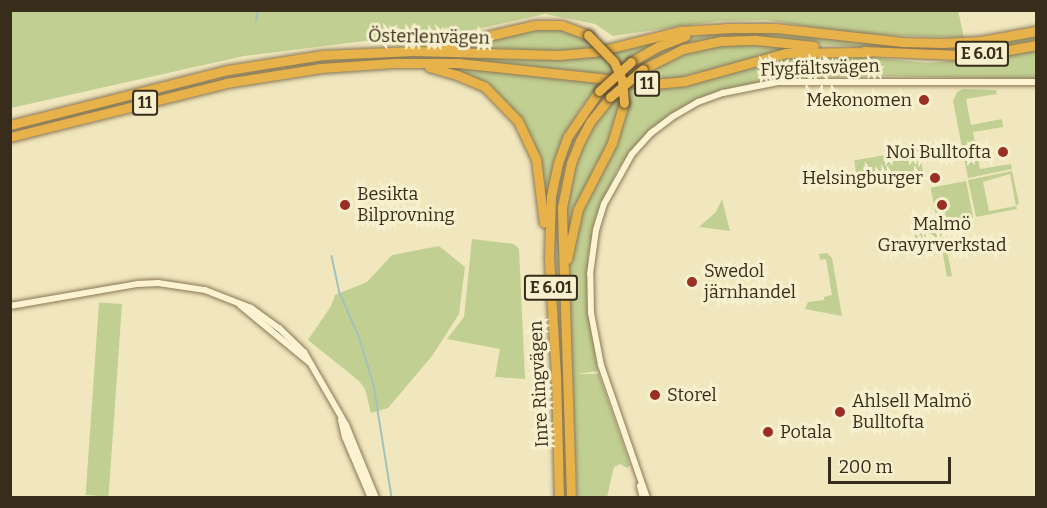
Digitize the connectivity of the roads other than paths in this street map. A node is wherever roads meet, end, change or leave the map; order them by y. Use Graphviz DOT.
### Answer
graph roads {
  1 [pos="732,28"];
  2 [pos="1036,31"];
  3 [pos="1036,45"];
  4 [pos="868,52"];
  5 [pos="323,55"];
  6 [pos="394,63"];
  7 [pos="1036,82"];
  8 [pos="10,124"];
  9 [pos="10,137"];
  10 [pos="551,298"];
  11 [pos="10,308"];
  12 [pos="566,315"];
  13 [pos="341,419"];
  14 [pos="636,467"];
  15 [pos="371,498"];
  16 [pos="376,498"];
  17 [pos="559,498"];
  18 [pos="572,498"];
  19 [pos="643,498"];
  20 [pos="647,498"];
  1 -- 2 [label="highway, Inre Ringvägen / E 6.01"];
  1 -- 5 [label="highway, Österlenvägen / 11"];
  1 -- 10 [label="highway, Inre Ringvägen / E 6.01, bridge"];
  3 -- 4 [label="highway, Inre Ringvägen / E 6.01"];
  4 -- 6 [label="highway, Österlenvägen / 11"];
  4 -- 12 [label="highway, Inre Ringvägen / E 6.01, bridge"];
  5 -- 8 [label="highway, Österlenvägen / 11"];
  5 -- 12 [label="highway, bridge"];
  6 -- 9 [label="highway, Österlenvägen / 11"];
  6 -- 10 [label="highway"];
  7 -- 14 [label="street, Flygfältsvägen"];
  10 -- 17 [label="highway, Inre Ringvägen / E 6.01"];
  11 -- 13 [label="street"];
  12 -- 18 [label="highway, Inre Ringvägen / E 6.01"];
  13 -- 15 [label="street"];
  13 -- 16 [label="street"];
  14 -- 19 [label="street, Flygfältsvägen"];
  14 -- 20 [label="street, Flygfältsvägen"];
}
